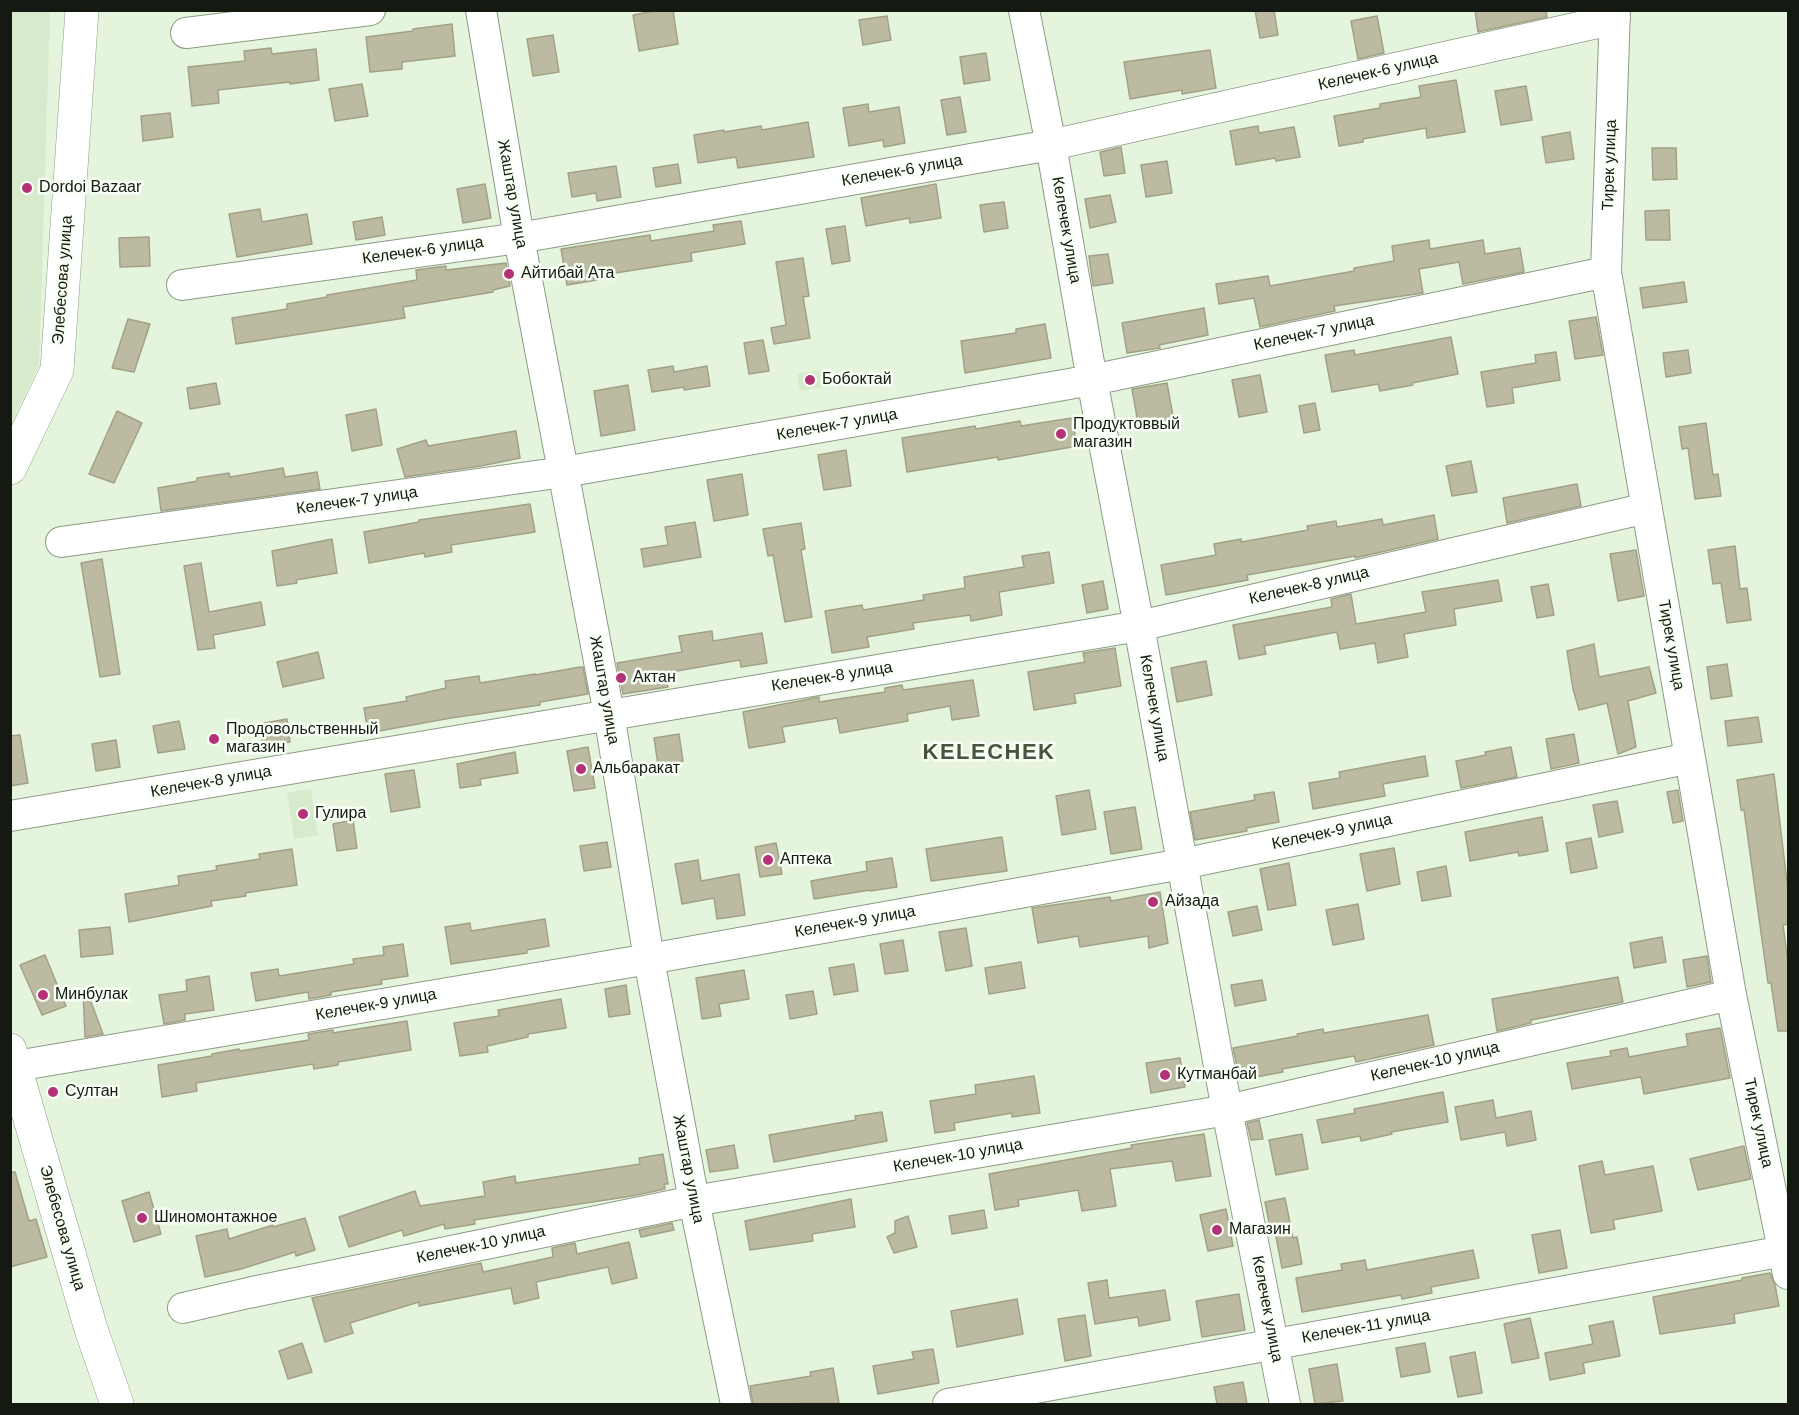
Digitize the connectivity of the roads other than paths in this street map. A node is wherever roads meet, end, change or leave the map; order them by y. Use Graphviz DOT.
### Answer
graph roads {
  1 [pos="82,10"];
  2 [pos="370,10"];
  3 [pos="481,10"];
  4 [pos="1024,10"];
  5 [pos="1615,15"];
  6 [pos="186,33"];
  7 [pos="1051,146"];
  8 [pos="519,238"];
  9 [pos="1606,272"];
  10 [pos="182,285"];
  11 [pos="1092,380"];
  12 [pos="10,468"];
  13 [pos="564,472"];
  14 [pos="1647,508"];
  15 [pos="61,542"];
  16 [pos="1139,626"];
  17 [pos="609,714"];
  18 [pos="1690,758"];
  19 [pos="10,816"];
  20 [pos="1182,864"];
  21 [pos="649,959"];
  22 [pos="1731,994"];
  23 [pos="13,1058"];
  24 [pos="1227,1110"];
  25 [pos="694,1201"];
  26 [pos="1786,1263"];
  27 [pos="183,1308"];
  28 [pos="1274,1344"];
  29 [pos="117,1404"];
  30 [pos="736,1404"];
  31 [pos="948,1404"];
  32 [pos="1285,1404"];
  1 -- 12 [label="main road, Элебесова улица"];
  2 -- 6 [label="street"];
  3 -- 8 [label="street, Жаштар улица"];
  4 -- 7 [label="street, Келечек улица"];
  5 -- 7 [label="street, Келечек-6 улица"];
  5 -- 9 [label="street, Тирек улица"];
  7 -- 8 [label="street, Келечек-6 улица"];
  7 -- 11 [label="street, Келечек улица"];
  8 -- 10 [label="street, Келечек-6 улица"];
  8 -- 13 [label="street, Жаштар улица"];
  9 -- 11 [label="street, Келечек-7 улица"];
  9 -- 14 [label="street, Тирек улица"];
  11 -- 13 [label="street, Келечек-7 улица"];
  11 -- 16 [label="street, Келечек улица"];
  13 -- 15 [label="street, Келечек-7 улица"];
  13 -- 17 [label="street, Жаштар улица"];
  14 -- 16 [label="street, Келечек-8 улица"];
  14 -- 18 [label="street, Тирек улица"];
  16 -- 17 [label="street, Келечек-8 улица"];
  16 -- 20 [label="street, Келечек улица"];
  17 -- 19 [label="street, Келечек-8 улица"];
  17 -- 21 [label="street, Жаштар улица"];
  18 -- 20 [label="street, Келечек-9 улица"];
  18 -- 22 [label="street, Тирек улица"];
  20 -- 21 [label="street, Келечек-9 улица"];
  20 -- 24 [label="street, Келечек улица"];
  21 -- 23 [label="street, Келечек-9 улица"];
  21 -- 25 [label="street, Жаштар улица"];
  22 -- 24 [label="street, Келечек-10 улица"];
  22 -- 26 [label="street, Тирек улица"];
  23 -- 29 [label="main road, Элебесова улица"];
  24 -- 25 [label="street, Келечек-10 улица"];
  24 -- 28 [label="street, Келечек улица"];
  25 -- 27 [label="street, Келечек-10 улица"];
  25 -- 30 [label="street, Жаштар улица"];
  26 -- 28 [label="street, Келечек-11 улица"];
  28 -- 31 [label="street, Келечек-11 улица"];
  28 -- 32 [label="street, Келечек улица"];
}
